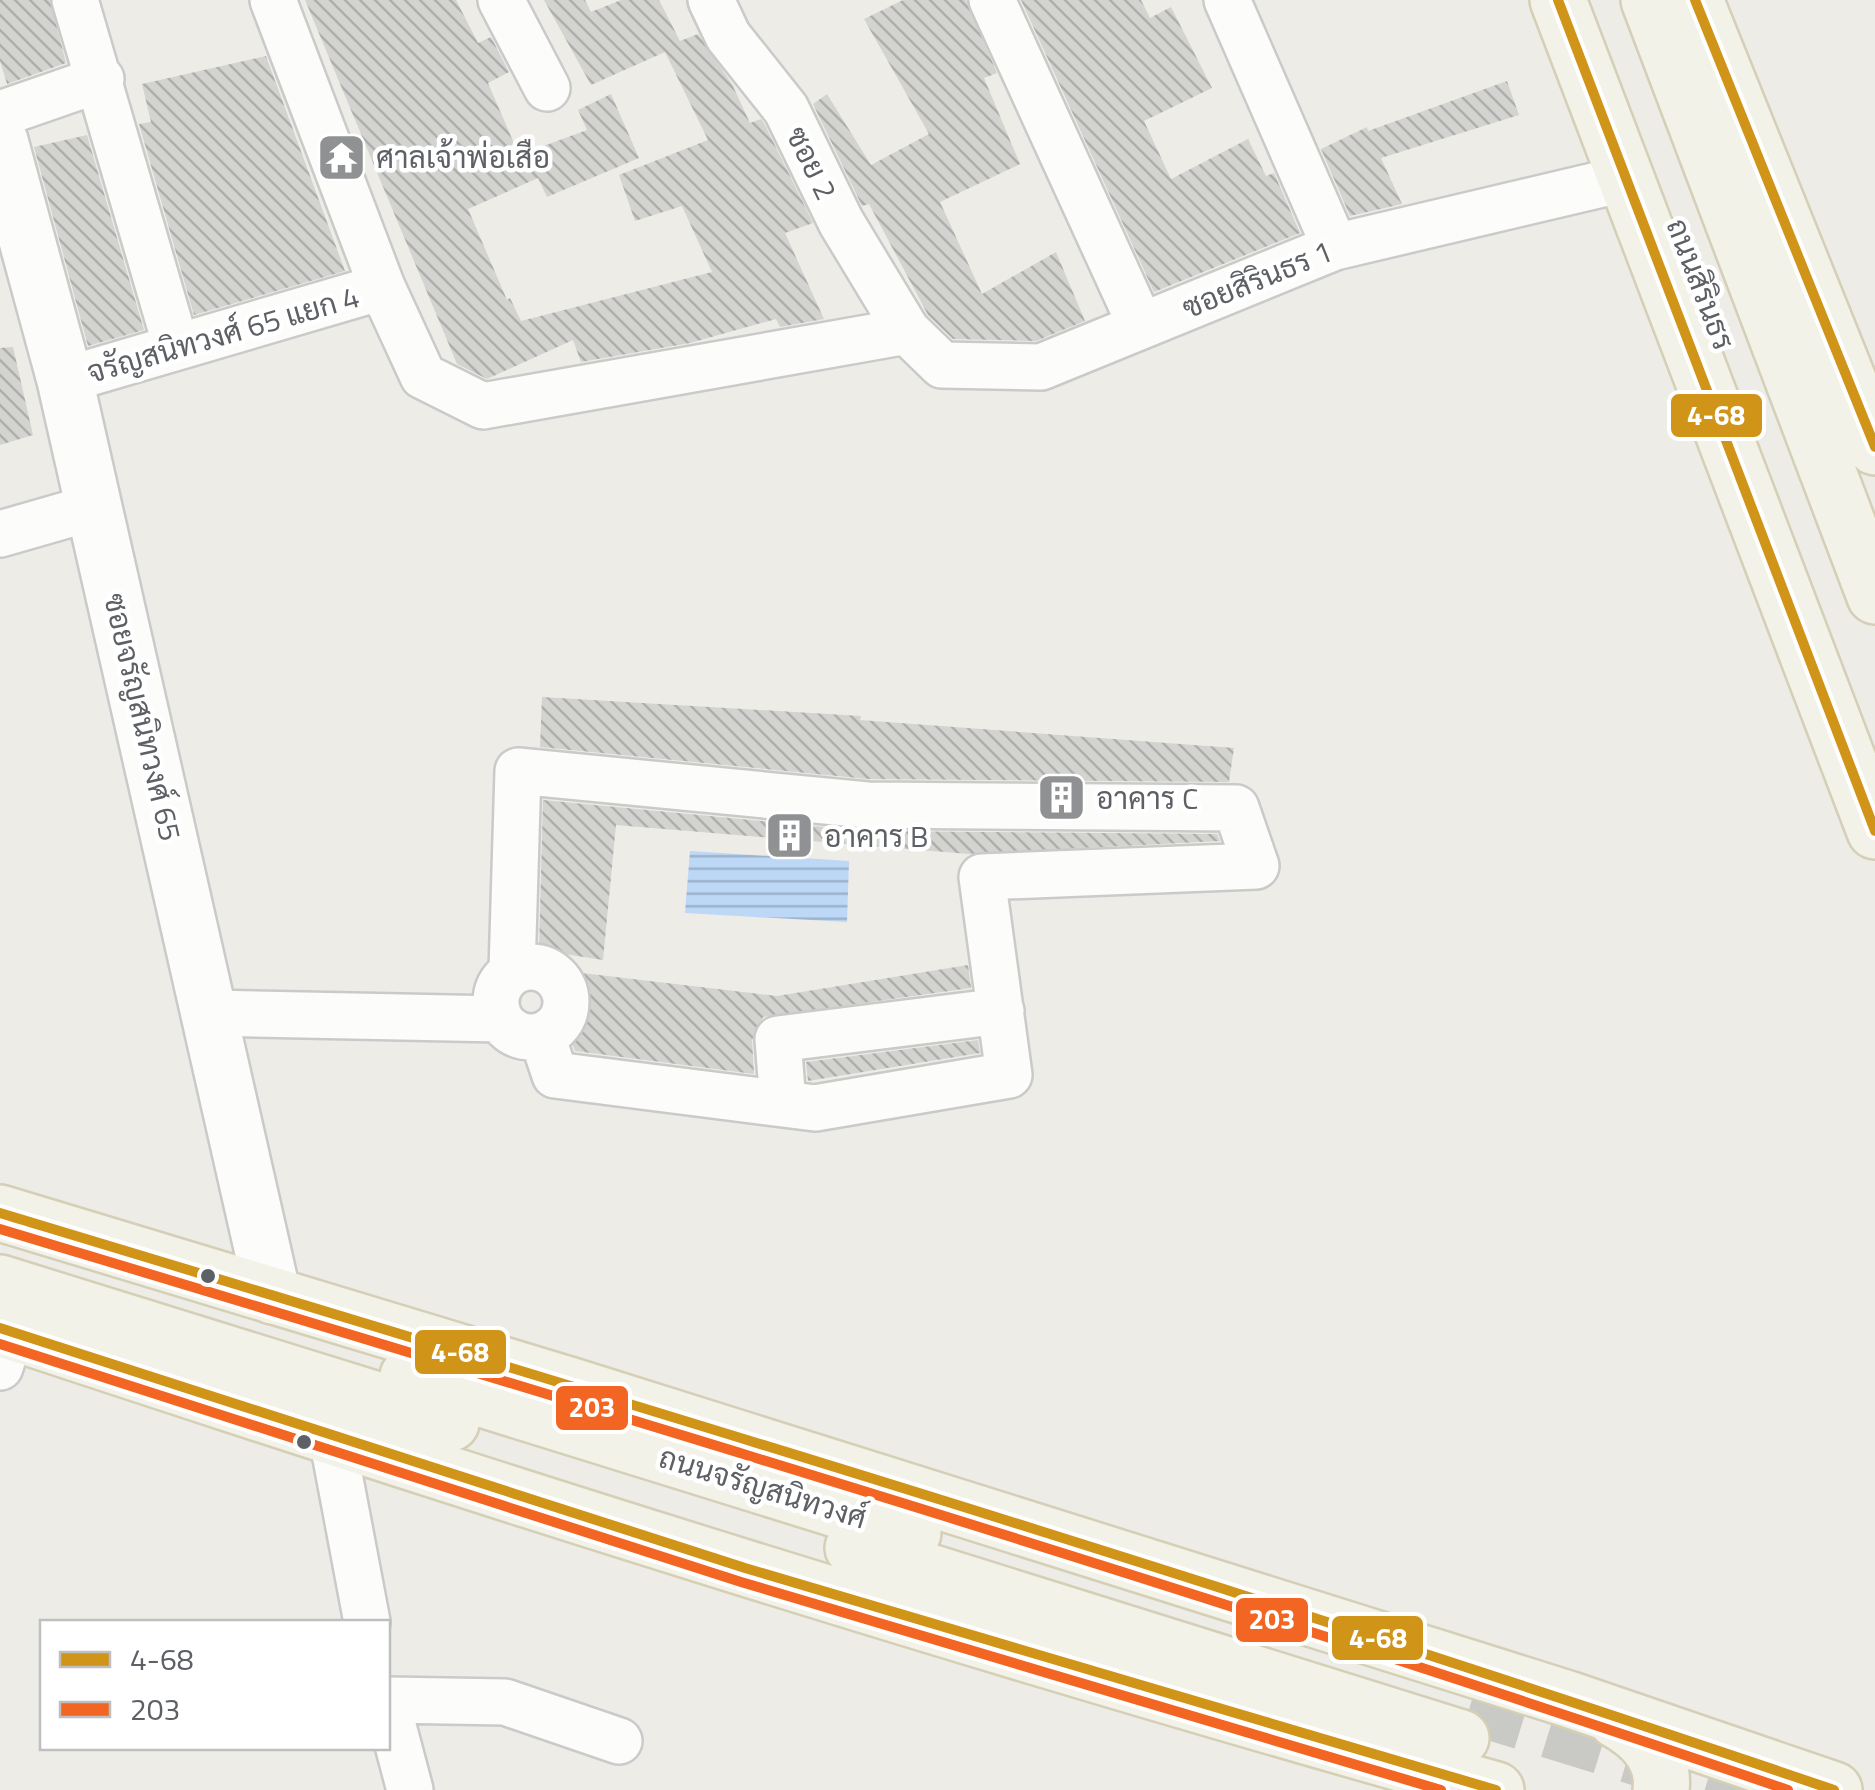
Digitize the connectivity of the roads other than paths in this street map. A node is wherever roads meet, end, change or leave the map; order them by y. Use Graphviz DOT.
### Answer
graph roads {
  1 [pos="75,0"];
  2 [pos="273,0"];
  3 [pos="501,0"];
  4 [pos="711,0"];
  5 [pos="992,0"];
  6 [pos="1227,0"];
  7 [pos="1558,0"];
  8 [pos="1591,0"];
  9 [pos="1649,0"];
  10 [pos="1695,0"];
  11 [pos="101,79"];
  12 [pos="547,88"];
  13 [pos="0,114"];
  14 [pos="0,141"];
  15 [pos="1623,179"];
  16 [pos="1709,236"];
  17 [pos="1335,246"];
  18 [pos="382,287"];
  19 [pos="1140,326"];
  20 [pos="906,331"];
  21 [pos="176,346"];
  22 [pos="65,380"];
  23 [pos="1875,447"];
  24 [pos="94,507"];
  25 [pos="0,534"];
  26 [pos="1875,596"];
  27 [pos="1875,737"];
  28 [pos="1875,831"];
  29 [pos="512,971"];
  30 [pos="1001,1011"];
  31 [pos="210,1013"];
  32 [pos="500,1019"];
  33 [pos="542,1036"];
  34 [pos="783,1104"];
  35 [pos="0,1212"];
  36 [pos="0,1250"];
  37 [pos="273,1296"];
  38 [pos="3,1327"];
  39 [pos="332,1437"];
  40 [pos="366,1620"];
  41 [pos="390,1703"];
  42 [pos="390,1711"];
  43 [pos="1600,1711"];
  44 [pos="619,1741"];
  45 [pos="410,1790"];
  46 [pos="1496,1790"];
  47 [pos="1662,1790"];
  48 [pos="1834,1790"];
  1 -- 11 [label="street"];
  2 -- 18 [label="street"];
  3 -- 12 [label="street"];
  4 -- 20 [label="street, ซอย 2"];
  5 -- 19 [label="street"];
  6 -- 17 [label="street"];
  7 -- 15 [label="main road, ถนนสิรินธร"];
  8 -- 16 [label="main road, ถนนสิรินธร"];
  9 -- 16 [label="main road, ถนนสิรินธร"];
  10 -- 23 [label="main road"];
  11 -- 13 [label="street"];
  11 -- 21 [label="street"];
  14 -- 22 [label="street, ซอยจรัญสนิทวงศ์ 65"];
  15 -- 17 [label="street, ซอยสิรินธร 1"];
  15 -- 28 [label="main road, ถนนสิรินธร"];
  16 -- 26 [label="main road, ถนนสิรินธร"];
  16 -- 27 [label="main road, ถนนสิรินธร"];
  17 -- 19 [label="street, ซอยสิรินธร 1"];
  18 -- 20 [label="street"];
  18 -- 21 [label="street, จรัญสนิทวงศ์ 65 แยก 4"];
  19 -- 20 [label="street, ซอยสิรินธร 1"];
  21 -- 22 [label="street, จรัญสนิทวงศ์ 65 แยก 4"];
  22 -- 24 [label="street, ซอยจรัญสนิทวงศ์ 65"];
  24 -- 25 [label="street"];
  24 -- 31 [label="street, ซอยจรัญสนิทวงศ์ 65"];
  29 -- 30 [label="street"];
  29 -- 32 [label="street"];
  29 -- 33 [label="street"];
  30 -- 34 [label="street"];
  30 -- 34 [label="street"];
  31 -- 32 [label="street"];
  31 -- 37 [label="street, ซอยจรัญสนิทวงศ์ 65"];
  32 -- 33 [label="street"];
  33 -- 34 [label="street"];
  35 -- 37 [label="main road, ถนนจรัญสนิทวงศ์"];
  36 -- 38 [label="main road, ถนนจรัญสนิทวงศ์"];
  37 -- 43 [label="main road, ถนนจรัญสนิทวงศ์"];
  38 -- 39 [label="main road, ถนนจรัญสนิทวงศ์"];
  39 -- 40 [label="street"];
  39 -- 46 [label="main road, ถนนจรัญสนิทวงศ์"];
  41 -- 44 [label="street"];
  42 -- 45 [label="street"];
  43 -- 47 [label="main road"];
  43 -- 48 [label="main road, ถนนจรัญสนิทวงศ์"];
}
